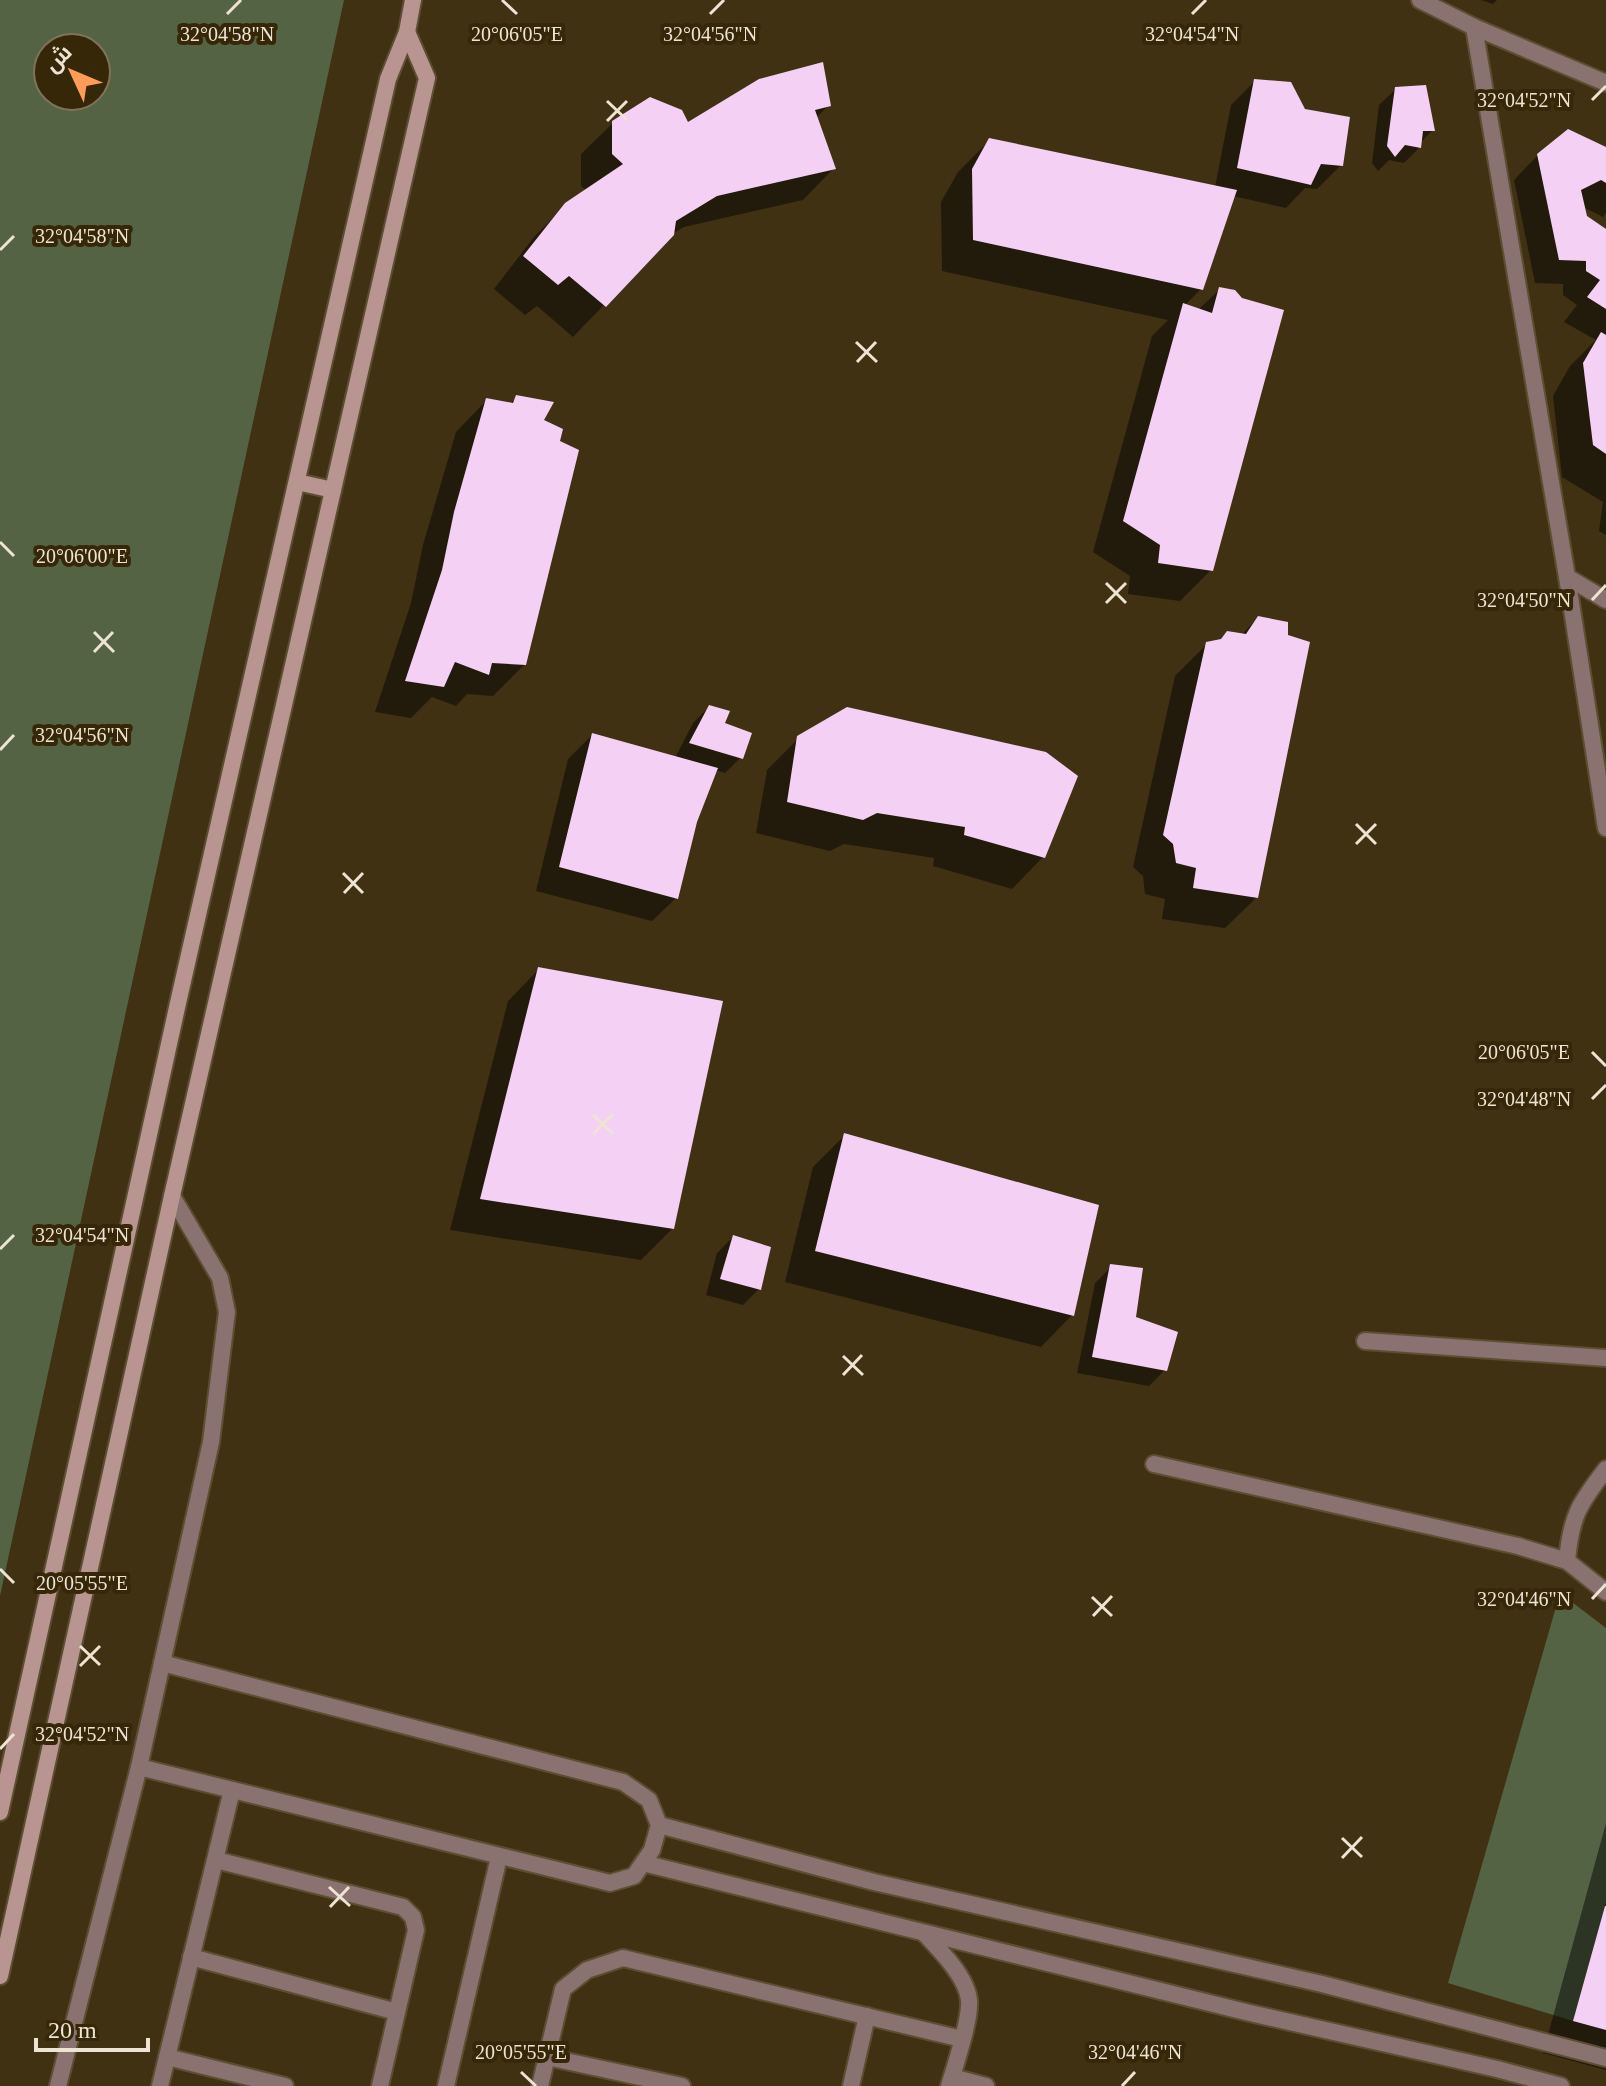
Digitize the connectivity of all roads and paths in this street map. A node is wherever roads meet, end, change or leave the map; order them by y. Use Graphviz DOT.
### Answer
graph roads {
  1 [pos="413,0"];
  2 [pos="1420,0"];
  3 [pos="1474,27"];
  4 [pos="407,32"];
  5 [pos="1606,83"];
  6 [pos="297,482"];
  7 [pos="333,490"];
  8 [pos="1567,577"];
  9 [pos="1606,600"];
  10 [pos="1606,828"];
  11 [pos="172,1196"];
  12 [pos="1365,1341"];
  13 [pos="1606,1358"];
  14 [pos="1154,1464"];
  15 [pos="1606,1469"];
  16 [pos="1567,1561"];
  17 [pos="1606,1592"];
  18 [pos="162,1663"];
  19 [pos="139,1767"];
  20 [pos="232,1790"];
  21 [pos="0,1812"];
  22 [pos="659,1825"];
  23 [pos="499,1857"];
  24 [pos="216,1860"];
  25 [pos="643,1863"];
  26 [pos="924,1933"];
  27 [pos="191,1957"];
  28 [pos="0,1976"];
  29 [pos="397,2012"];
  30 [pos="867,2016"];
  31 [pos="962,2039"];
  32 [pos="167,2057"];
  33 [pos="547,2057"];
  34 [pos="1606,2058"];
  35 [pos="951,2082"];
  36 [pos="58,2086"];
  37 [pos="160,2086"];
  38 [pos="285,2086"];
  39 [pos="380,2086"];
  40 [pos="446,2086"];
  41 [pos="540,2086"];
  42 [pos="682,2086"];
  43 [pos="851,2086"];
  44 [pos="986,2086"];
  45 [pos="1561,2086"];
  1 -- 4 [label="main road"];
  2 -- 3 [label="street"];
  3 -- 5 [label="street"];
  3 -- 8 [label="street"];
  4 -- 6 [label="main road"];
  4 -- 7 [label="main road"];
  6 -- 7 [label="main road"];
  6 -- 21 [label="main road"];
  7 -- 11 [label="main road"];
  8 -- 9 [label="street"];
  8 -- 10 [label="street"];
  11 -- 18 [label="street"];
  11 -- 28 [label="main road"];
  12 -- 13 [label="street"];
  14 -- 16 [label="street"];
  15 -- 16 [label="street"];
  16 -- 17 [label="street"];
  18 -- 19 [label="street"];
  18 -- 22 [label="street"];
  19 -- 20 [label="street"];
  19 -- 36 [label="street"];
  20 -- 23 [label="street"];
  20 -- 24 [label="street"];
  22 -- 25 [label="street"];
  22 -- 34 [label="street"];
  23 -- 25 [label="street"];
  23 -- 40 [label="street"];
  24 -- 27 [label="street"];
  24 -- 29 [label="street"];
  25 -- 26 [label="street"];
  26 -- 31 [label="street"];
  26 -- 45 [label="street"];
  27 -- 29 [label="street"];
  27 -- 32 [label="street"];
  29 -- 39 [label="street"];
  30 -- 31 [label="street"];
  30 -- 33 [label="street"];
  30 -- 43 [label="street"];
  31 -- 35 [label="street"];
  32 -- 37 [label="street"];
  32 -- 38 [label="street"];
  33 -- 41 [label="street"];
  33 -- 42 [label="street"];
  35 -- 44 [label="street"];
}
